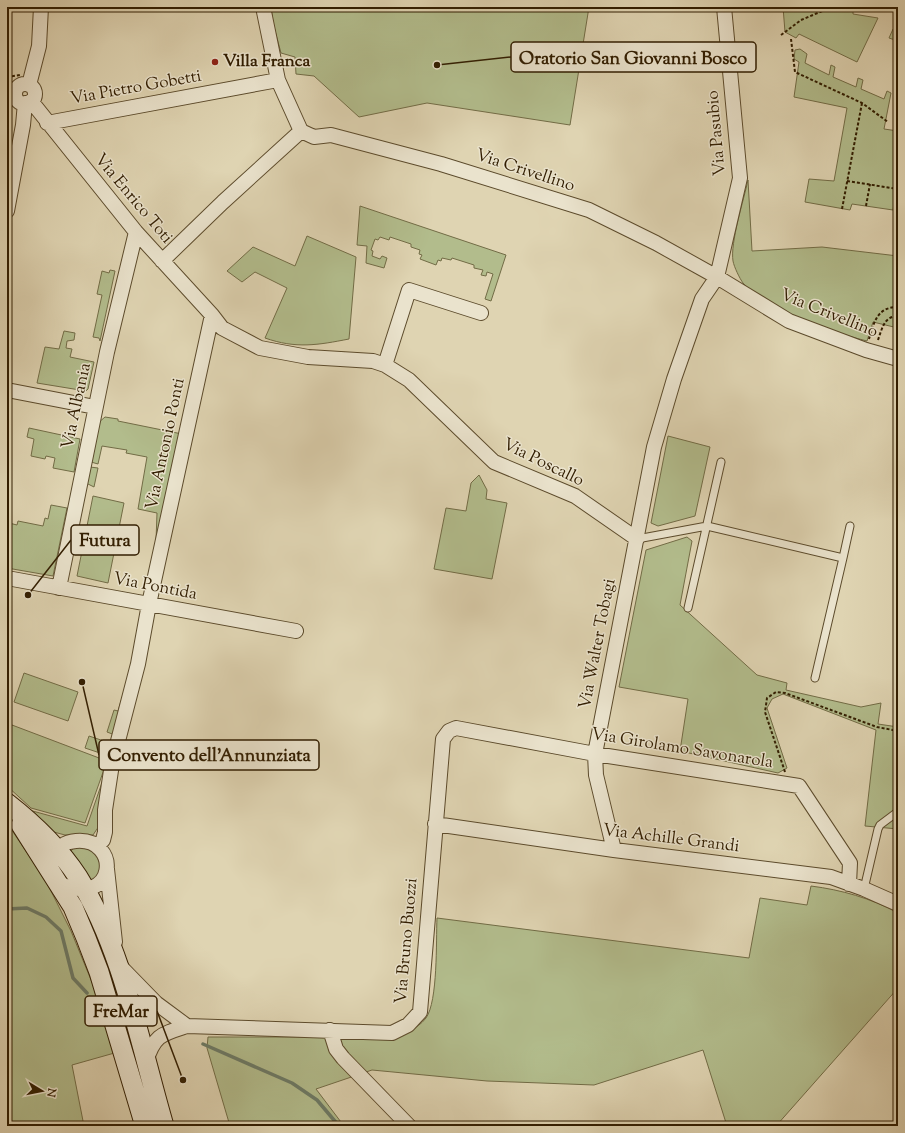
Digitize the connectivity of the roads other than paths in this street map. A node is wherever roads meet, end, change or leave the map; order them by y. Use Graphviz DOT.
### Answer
graph roads {
  1 [pos="41,7"];
  2 [pos="263,7"];
  3 [pos="724,7"];
  4 [pos="278,80"];
  5 [pos="20,99"];
  6 [pos="47,123"];
  7 [pos="301,131"];
  8 [pos="7,211"];
  9 [pos="136,232"];
  10 [pos="162,261"];
  11 [pos="717,277"];
  12 [pos="481,313"];
  13 [pos="212,315"];
  14 [pos="898,359"];
  15 [pos="384,365"];
  16 [pos="7,390"];
  17 [pos="95,407"];
  18 [pos="721,462"];
  19 [pos="707,526"];
  20 [pos="850,526"];
  21 [pos="637,539"];
  22 [pos="843,558"];
  23 [pos="7,578"];
  24 [pos="59,588"];
  25 [pos="149,604"];
  26 [pos="688,608"];
  27 [pos="296,631"];
  28 [pos="815,678"];
  29 [pos="449,731"];
  30 [pos="595,754"];
  31 [pos="7,803"];
  32 [pos="7,809"];
  33 [pos="896,813"];
  34 [pos="435,824"];
  35 [pos="97,846"];
  36 [pos="57,850"];
  37 [pos="614,850"];
  38 [pos="107,869"];
  39 [pos="54,877"];
  40 [pos="849,884"];
  41 [pos="864,889"];
  42 [pos="84,890"];
  43 [pos="898,904"];
  44 [pos="118,964"];
  45 [pos="187,1026"];
  46 [pos="330,1030"];
  47 [pos="146,1062"];
  48 [pos="145,1126"];
  49 [pos="164,1126"];
  50 [pos="409,1126"];
  1 -- 5 [label="street"];
  2 -- 4 [label="street"];
  3 -- 11 [label="street, Via Pasubio"];
  4 -- 6 [label="street, Via Pietro Gobetti"];
  4 -- 7 [label="street"];
  5 -- 6 [label="street, Via Enrico Toti"];
  5 -- 8 [label="street"];
  6 -- 9 [label="street, Via Enrico Toti"];
  7 -- 10 [label="street"];
  7 -- 11 [label="street, Via Crivellino"];
  9 -- 10 [label="street, Via Enrico Toti"];
  9 -- 17 [label="street, Via Albania"];
  10 -- 13 [label="street, Via Enrico Toti"];
  11 -- 14 [label="street, Via Crivellino"];
  11 -- 21 [label="street, Via Walter Tobagi"];
  12 -- 15 [label="street"];
  13 -- 15 [label="street, Via Poscallo"];
  13 -- 25 [label="street, Via Antonio Ponti"];
  15 -- 21 [label="street, Via Poscallo"];
  16 -- 17 [label="street"];
  17 -- 24 [label="street, Via Albania"];
  18 -- 19 [label="lane"];
  19 -- 21 [label="lane"];
  19 -- 22 [label="lane"];
  19 -- 26 [label="lane"];
  20 -- 22 [label="lane"];
  21 -- 30 [label="street, Via Walter Tobagi"];
  22 -- 28 [label="lane"];
  23 -- 24 [label="street, Via Pontida"];
  24 -- 25 [label="street, Via Pontida"];
  25 -- 27 [label="street, Via Pontida"];
  25 -- 35 [label="street, Via Antonio Ponti"];
  29 -- 30 [label="street, Via Girolamo Savonarola"];
  29 -- 34 [label="street, Via Bruno Buozzi"];
  30 -- 37 [label="street, Via Walter Tobagi"];
  30 -- 40 [label="street, Via Girolamo Savonarola"];
  31 -- 36 [label="street"];
  32 -- 39 [label="street"];
  33 -- 41 [label="lane"];
  34 -- 37 [label="street, Via Achille Grandi"];
  34 -- 46 [label="street, Via Bruno Buozzi"];
  35 -- 36 [label="street"];
  35 -- 38 [label="street"];
  36 -- 39 [label="street"];
  36 -- 42 [label="street"];
  37 -- 40 [label="street, Via Achille Grandi"];
  38 -- 42 [label="street"];
  38 -- 44 [label="street"];
  39 -- 42 [label="street"];
  39 -- 48 [label="street"];
  40 -- 41 [label="street, Via Achille Grandi"];
  41 -- 43 [label="street, Via Achille Grandi"];
  42 -- 44 [label="street"];
  44 -- 45 [label="street"];
  44 -- 47 [label="street"];
  45 -- 46 [label="street, Via Bruno Buozzi"];
  45 -- 47 [label="street, Via Bruno Buozzi"];
  46 -- 50 [label="street"];
  47 -- 49 [label="street"];
}
